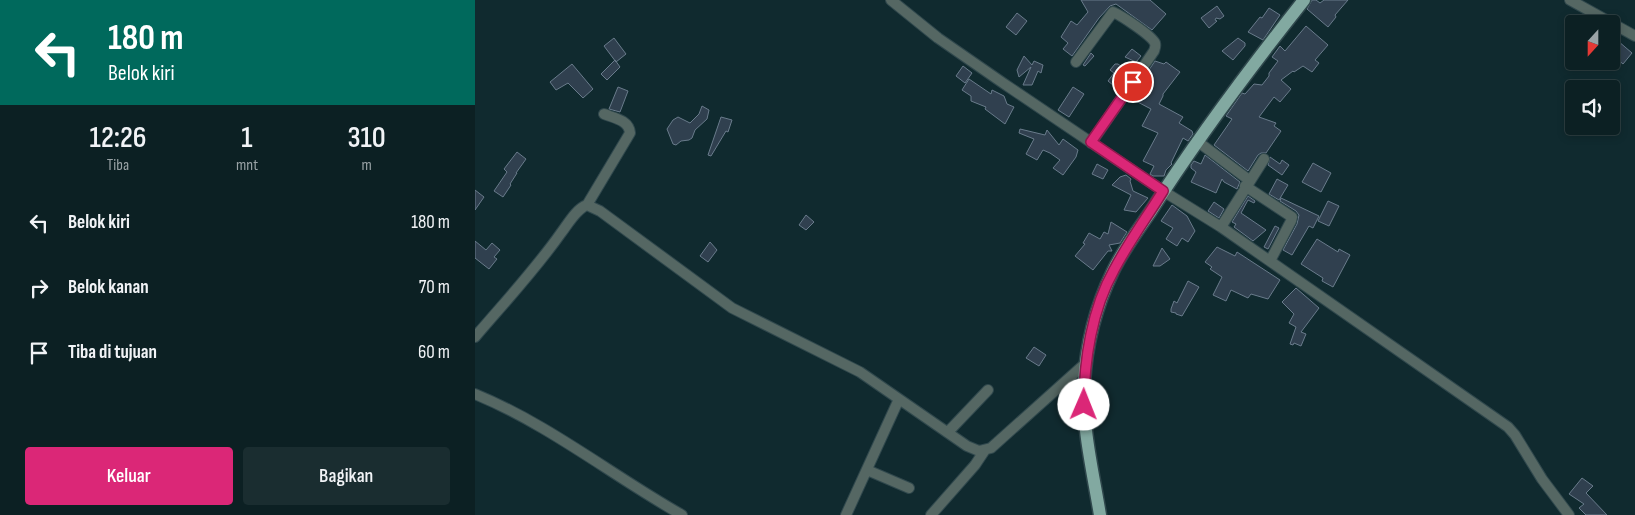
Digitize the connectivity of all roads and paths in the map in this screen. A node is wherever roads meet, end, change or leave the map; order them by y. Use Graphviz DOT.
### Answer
graph roads {
  1 [pos="891,0"];
  2 [pos="1304,0"];
  3 [pos="1570,0"];
  4 [pos="1635,36"];
  5 [pos="1076,62"];
  6 [pos="604,114"];
  7 [pos="1197,141"];
  8 [pos="1091,142"];
  9 [pos="1264,159"];
  10 [pos="1247,183"];
  11 [pos="1163,191"];
  12 [pos="587,205"];
  13 [pos="1221,227"];
  14 [pos="1270,261"];
  15 [pos="475,337"];
  16 [pos="1087,362"];
  17 [pos="988,390"];
  18 [pos="475,394"];
  19 [pos="899,399"];
  20 [pos="948,432"];
  21 [pos="985,450"];
  22 [pos="867,470"];
  23 [pos="909,488"];
  24 [pos="682,515"];
  25 [pos="846,515"];
  26 [pos="931,515"];
  27 [pos="1100,515"];
  28 [pos="1569,515"];
  1 -- 8 [label="street"];
  2 -- 7 [label="main road"];
  3 -- 4 [label="street"];
  5 -- 8 [label="street"];
  6 -- 12 [label="street"];
  7 -- 10 [label="street"];
  7 -- 11 [label="main road"];
  8 -- 11 [label="street"];
  9 -- 10 [label="street"];
  10 -- 13 [label="street"];
  10 -- 14 [label="street"];
  11 -- 13 [label="street"];
  11 -- 16 [label="main road"];
  12 -- 15 [label="street"];
  12 -- 19 [label="street"];
  13 -- 14 [label="street"];
  14 -- 28 [label="street"];
  16 -- 21 [label="street"];
  16 -- 27 [label="main road"];
  17 -- 20 [label="street"];
  18 -- 24 [label="street"];
  19 -- 20 [label="street"];
  19 -- 22 [label="street"];
  20 -- 21 [label="street"];
  21 -- 26 [label="street"];
  22 -- 23 [label="street"];
  22 -- 25 [label="street"];
}
